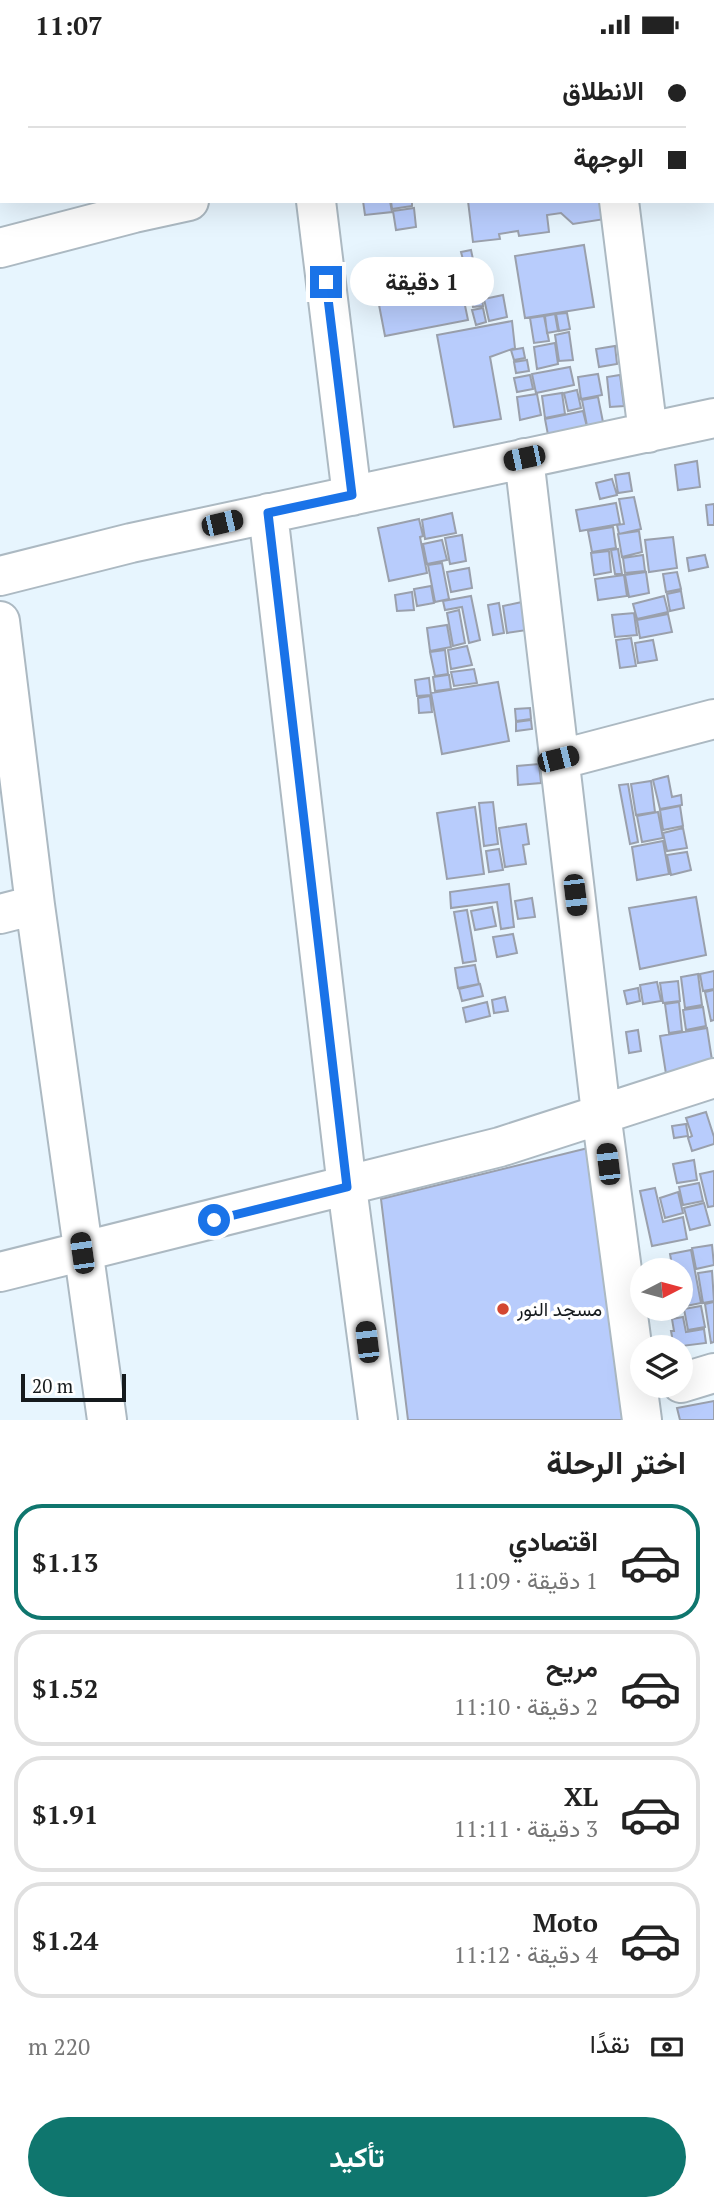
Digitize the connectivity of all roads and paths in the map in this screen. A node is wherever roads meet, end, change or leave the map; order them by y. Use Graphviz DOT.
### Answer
graph roads {
  1 [pos="180,203"];
  2 [pos="316,203"];
  3 [pos="619,203"];
  4 [pos="0,248"];
  5 [pos="714,418"];
  6 [pos="649,433"];
  7 [pos="524,458"];
  8 [pos="352,495"];
  9 [pos="268,513"];
  10 [pos="0,576"];
  11 [pos="0,621"];
  12 [pos="714,719"];
  13 [pos="558,759"];
  14 [pos="18,910"];
  15 [pos="714,1078"];
  16 [pos="601,1113"];
  17 [pos="347,1187"];
  18 [pos="82,1253"];
  19 [pos="0,1272"];
  20 [pos="714,1373"];
  21 [pos="693,1379"];
  22 [pos="650,1401"];
  23 [pos="107,1420"];
  24 [pos="377,1420"];
  1 -- 4 [label="street"];
  2 -- 8 [label="street"];
  3 -- 6 [label="street"];
  5 -- 6 [label="street"];
  6 -- 7 [label="street"];
  7 -- 8 [label="street"];
  7 -- 13 [label="street"];
  8 -- 9 [label="street"];
  9 -- 10 [label="street"];
  9 -- 17 [label="street"];
  11 -- 14 [label="street"];
  12 -- 13 [label="street"];
  13 -- 16 [label="street"];
  14 -- 18 [label="street"];
  15 -- 16 [label="street"];
  16 -- 17 [label="street"];
  16 -- 22 [label="street"];
  17 -- 18 [label="street"];
  17 -- 24 [label="street"];
  18 -- 19 [label="street"];
  18 -- 23 [label="street"];
  20 -- 21 [label="street"];
}
